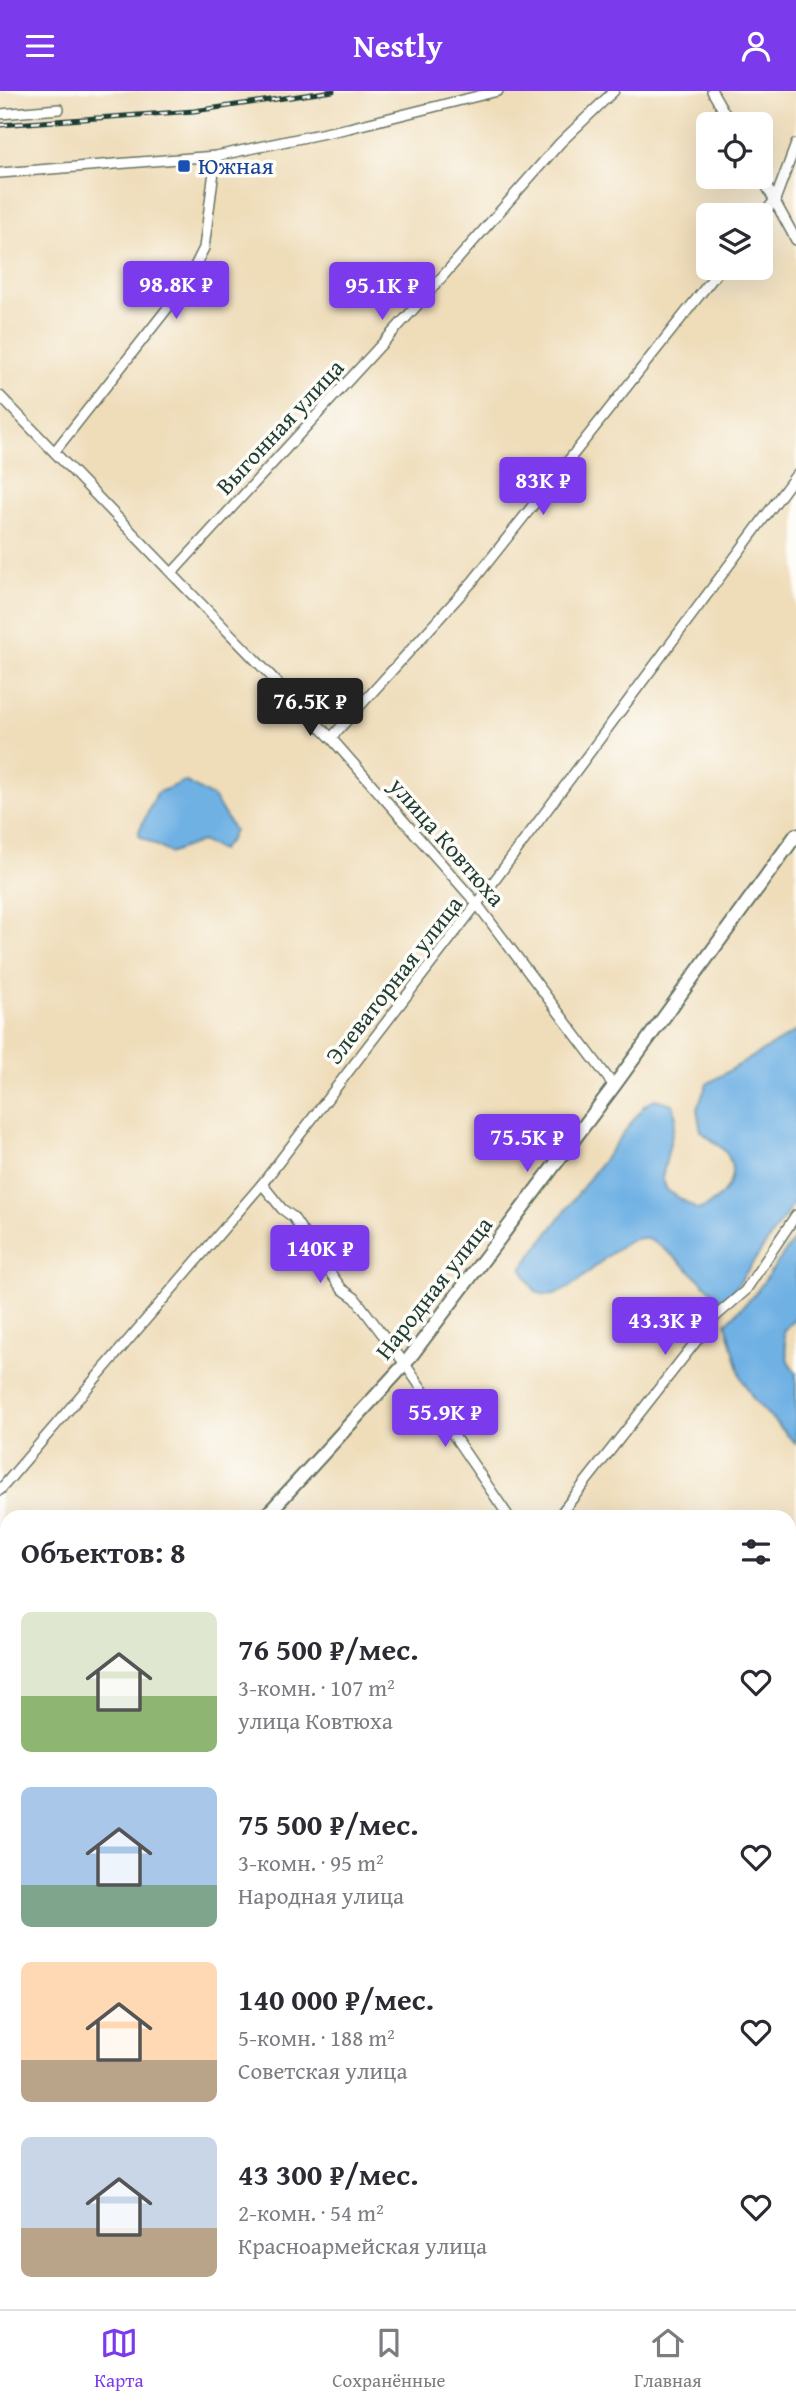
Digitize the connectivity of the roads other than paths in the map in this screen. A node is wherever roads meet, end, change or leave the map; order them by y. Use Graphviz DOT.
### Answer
graph roads {
  1 [pos="498,91"];
  2 [pos="614,91"];
  3 [pos="712,91"];
  4 [pos="59,109"];
  5 [pos="724,112"];
  6 [pos="0,114"];
  7 [pos="796,144"];
  8 [pos="216,156"];
  9 [pos="0,173"];
  10 [pos="769,189"];
  11 [pos="775,200"];
  12 [pos="773,203"];
  13 [pos="796,240"];
  14 [pos="712,280"];
  15 [pos="0,396"];
  16 [pos="55,451"];
  17 [pos="796,475"];
  18 [pos="172,573"];
  19 [pos="331,738"];
  20 [pos="796,835"];
  21 [pos="477,904"];
  22 [pos="614,1086"];
  23 [pos="262,1184"];
  24 [pos="796,1215"];
  25 [pos="405,1364"];
  26 [pos="0,1490"];
  27 [pos="271,1510"];
  28 [pos="504,1510"];
  29 [pos="564,1510"];
  1 -- 8 [label="street"];
  2 -- 18 [label="street, Выгонная улица"];
  3 -- 5 [label="street"];
  4 -- 6 [label="street"];
  7 -- 11 [label="street"];
  8 -- 9 [label="street"];
  8 -- 16 [label="street"];
  10 -- 11 [label="street"];
  11 -- 12 [label="street"];
  11 -- 13 [label="street"];
  14 -- 19 [label="street"];
  15 -- 16 [label="street, улица Ковтюха"];
  16 -- 18 [label="street, улица Ковтюха"];
  17 -- 21 [label="street, Элеваторная улица"];
  18 -- 19 [label="street, улица Ковтюха"];
  19 -- 21 [label="street, улица Ковтюха"];
  20 -- 22 [label="main road, Народная улица"];
  21 -- 22 [label="street, улица Ковтюха"];
  21 -- 23 [label="street, Элеваторная улица"];
  22 -- 25 [label="main road, Народная улица"];
  23 -- 25 [label="street"];
  23 -- 26 [label="street, Элеваторная улица"];
  24 -- 29 [label="street"];
  25 -- 27 [label="main road, Народная улица"];
  25 -- 28 [label="street"];
}
